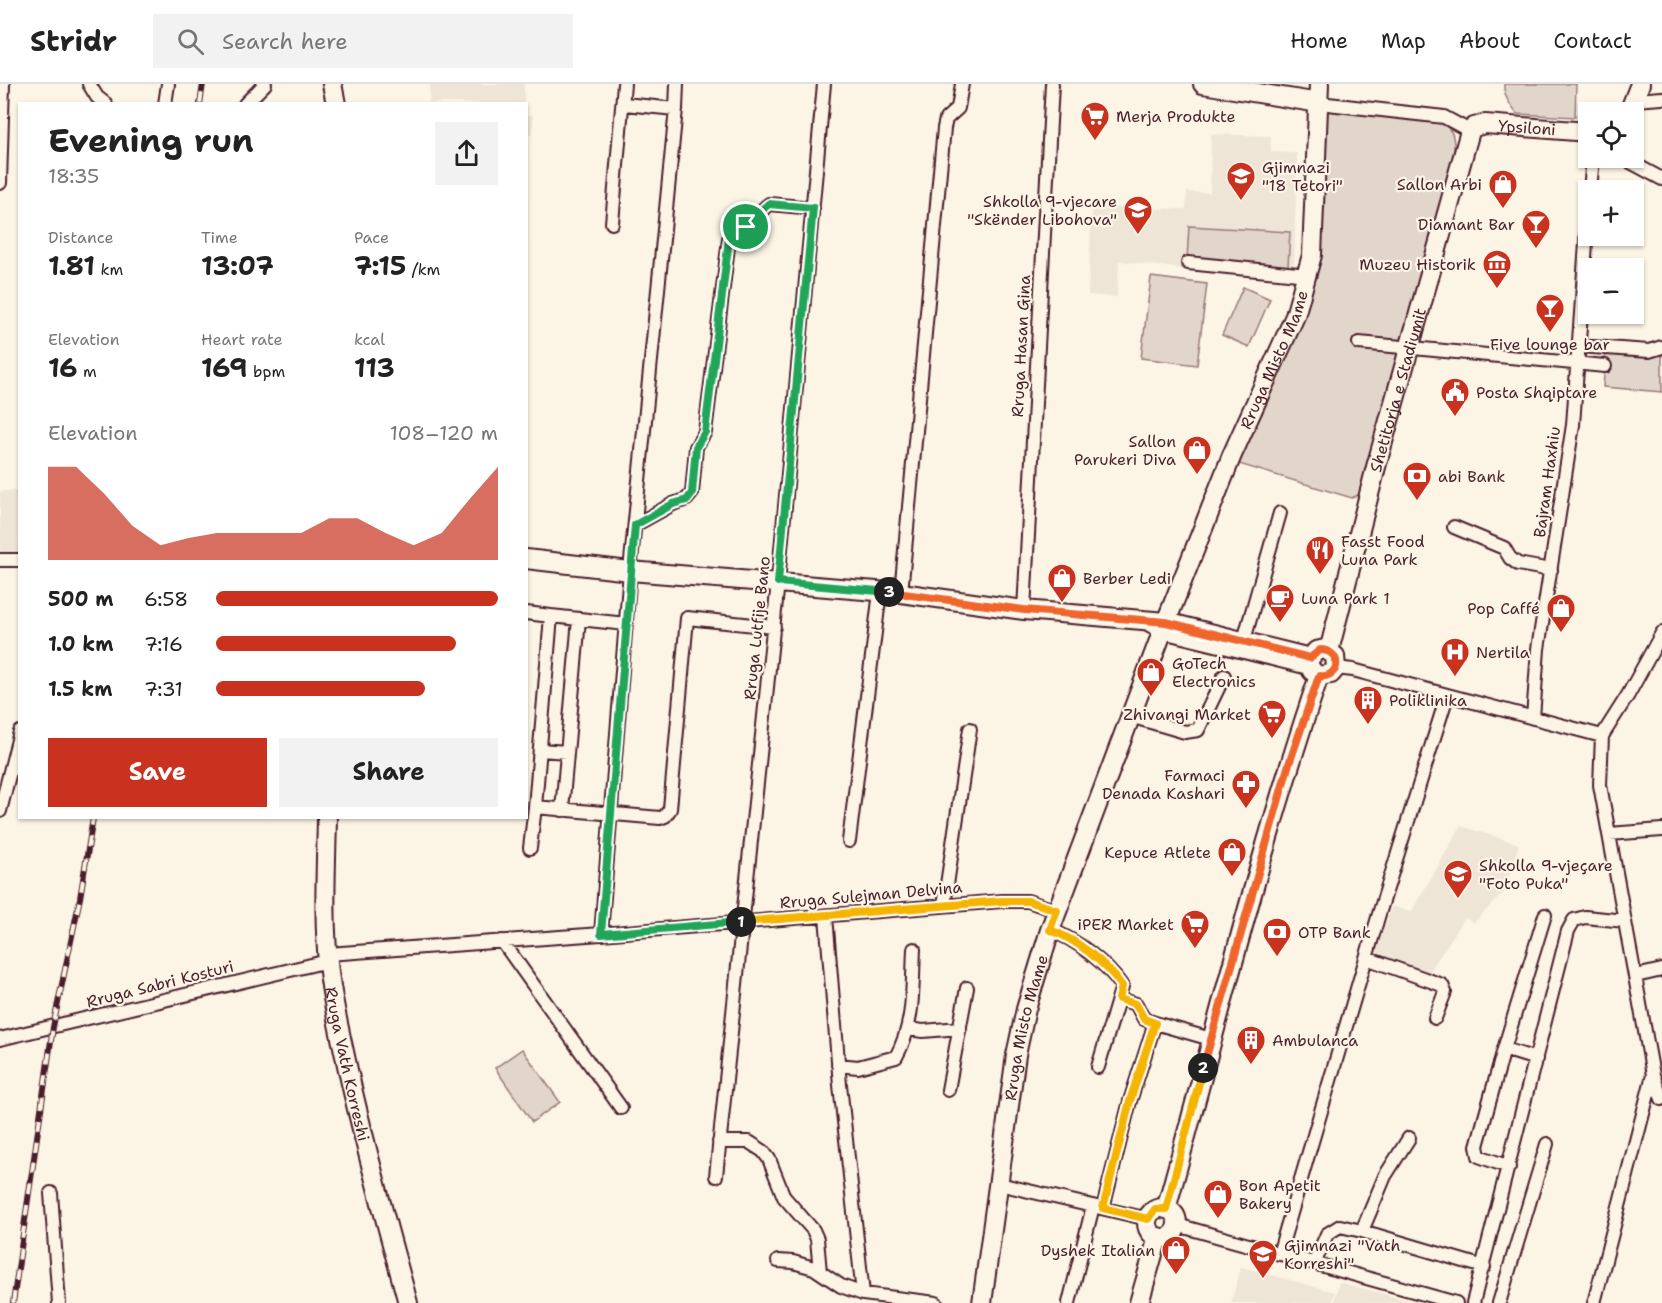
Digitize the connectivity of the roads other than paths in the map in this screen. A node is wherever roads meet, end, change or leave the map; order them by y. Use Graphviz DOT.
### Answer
graph roads {
  1 [pos="3,84"];
  2 [pos="89,84"];
  3 [pos="168,84"];
  4 [pos="265,84"];
  5 [pos="332,84"];
  6 [pos="340,84"];
  7 [pos="624,84"];
  8 [pos="677,84"];
  9 [pos="824,84"];
  10 [pos="962,84"];
  11 [pos="1052,84"];
  12 [pos="1203,84"];
  13 [pos="1319,84"];
  14 [pos="1662,98"];
  15 [pos="1634,99"];
  16 [pos="103,102"];
  17 [pos="165,102"];
  18 [pos="246,102"];
  19 [pos="336,102"];
  20 [pos="336,102"];
  21 [pos="1319,103"];
  22 [pos="624,104"];
  23 [pos="676,109"];
  24 [pos="1470,131"];
  25 [pos="1578,131"];
  26 [pos="1642,168"];
  27 [pos="1662,179"];
  28 [pos="0,183"];
  29 [pos="813,208"];
  30 [pos="612,223"];
  31 [pos="1586,246"];
  32 [pos="1188,263"];
  33 [pos="1308,275"];
  34 [pos="1359,343"];
  35 [pos="1578,346"];
  36 [pos="1662,347"];
  37 [pos="1409,349"];
  38 [pos="1577,364"];
  39 [pos="1605,366"];
  40 [pos="1280,513"];
  41 [pos="635,525"];
  42 [pos="1454,527"];
  43 [pos="528,559"];
  44 [pos="0,560"];
  45 [pos="18,560"];
  46 [pos="1551,570"];
  47 [pos="630,571"];
  48 [pos="778,582"];
  49 [pos="880,592"];
  50 [pos="901,593"];
  51 [pos="1024,610"];
  52 [pos="528,613"];
  53 [pos="550,616"];
  54 [pos="579,619"];
  55 [pos="626,624"];
  56 [pos="1160,624"];
  57 [pos="774,627"];
  58 [pos="1662,633"];
  59 [pos="1244,640"];
  60 [pos="1658,648"];
  61 [pos="1329,651"];
  62 [pos="1313,666"];
  63 [pos="1336,668"];
  64 [pos="1224,676"];
  65 [pos="1447,696"];
  66 [pos="1130,716"];
  67 [pos="1533,718"];
  68 [pos="970,729"];
  69 [pos="1602,736"];
  70 [pos="18,740"];
  71 [pos="540,750"];
  72 [pos="567,752"];
  73 [pos="535,807"];
  74 [pos="562,810"];
  75 [pos="0,811"];
  76 [pos="610,815"];
  77 [pos="327,819"];
  78 [pos="1662,830"];
  79 [pos="1609,834"];
  80 [pos="849,841"];
  81 [pos="530,848"];
  82 [pos="944,905"];
  83 [pos="1057,910"];
  84 [pos="1545,915"];
  85 [pos="826,916"];
  86 [pos="1625,921"];
  87 [pos="742,922"];
  88 [pos="1050,930"];
  89 [pos="601,934"];
  90 [pos="502,941"];
  91 [pos="914,949"];
  92 [pos="328,957"];
  93 [pos="1366,958"];
  94 [pos="1662,970"];
  95 [pos="1635,976"];
  96 [pos="967,988"];
  97 [pos="1119,999"];
  98 [pos="1435,1018"];
  99 [pos="1155,1023"];
  100 [pos="960,1028"];
  101 [pos="908,1029"];
  102 [pos="0,1039"];
  103 [pos="1211,1039"];
  104 [pos="1504,1049"];
  105 [pos="1536,1059"];
  106 [pos="838,1065"];
  107 [pos="1098,1067"];
  108 [pos="1653,1075"];
  109 [pos="948,1090"];
  110 [pos="1662,1096"];
  111 [pos="621,1108"];
  112 [pos="1409,1138"];
  113 [pos="719,1142"];
  114 [pos="1547,1144"];
  115 [pos="1509,1167"];
  116 [pos="716,1176"];
  117 [pos="999,1184"];
  118 [pos="51,1193"];
  119 [pos="1098,1207"];
  120 [pos="1166,1209"];
  121 [pos="1148,1219"];
  122 [pos="1177,1225"];
  123 [pos="1362,1231"];
  124 [pos="1158,1237"];
  125 [pos="1279,1254"];
  126 [pos="778,1261"];
  127 [pos="1314,1264"];
  128 [pos="1484,1267"];
  129 [pos="820,1272"];
  130 [pos="863,1294"];
  131 [pos="59,1303"];
  132 [pos="408,1303"];
  133 [pos="936,1303"];
  134 [pos="982,1303"];
  135 [pos="1069,1303"];
  136 [pos="1139,1303"];
  137 [pos="1456,1303"];
  138 [pos="1473,1303"];
  139 [pos="1499,1303"];
  140 [pos="1594,1303"];
  1 -- 28 [label="street"];
  2 -- 16 [label="street"];
  3 -- 17 [label="street"];
  4 -- 18 [label="street"];
  5 -- 19 [label="main road"];
  6 -- 20 [label="main road"];
  7 -- 22 [label="street"];
  8 -- 23 [label="street"];
  9 -- 29 [label="street, Rruga Lutfije Bano"];
  10 -- 50 [label="street"];
  11 -- 51 [label="street, Rruga Hasan Gina"];
  12 -- 21 [label="main road"];
  13 -- 21 [label="main road, Rruga Misto Mame"];
  14 -- 15 [label="street"];
  21 -- 24 [label="street"];
  21 -- 33 [label="main road, Rruga Misto Mame"];
  22 -- 23 [label="street"];
  22 -- 30 [label="street"];
  23 -- 41 [label="street"];
  24 -- 25 [label="main road, Ypsiloni"];
  24 -- 37 [label="main road, Shetitorja e Stadiumit"];
  26 -- 27 [label="street"];
  29 -- 41 [label="street"];
  29 -- 48 [label="street, Rruga Lutfije Bano"];
  31 -- 35 [label="street, Bajram Haxhiu"];
  32 -- 33 [label="street"];
  33 -- 56 [label="main road, Rruga Misto Mame"];
  34 -- 37 [label="street"];
  35 -- 36 [label="street"];
  35 -- 38 [label="street, Bajram Haxhiu"];
  37 -- 38 [label="street"];
  37 -- 61 [label="main road, Shetitorja e Stadiumit"];
  38 -- 39 [label="street"];
  38 -- 46 [label="street, Bajram Haxhiu"];
  40 -- 59 [label="street"];
  41 -- 47 [label="street"];
  42 -- 46 [label="street"];
  43 -- 47 [label="main road"];
  44 -- 45 [label="street"];
  46 -- 67 [label="street, Bajram Haxhiu"];
  47 -- 48 [label="main road"];
  47 -- 55 [label="street"];
  48 -- 49 [label="main road"];
  48 -- 57 [label="street, Rruga Lutfije Bano"];
  49 -- 50 [label="main road"];
  49 -- 80 [label="street"];
  50 -- 51 [label="main road"];
  51 -- 56 [label="main road"];
  52 -- 53 [label="street"];
  53 -- 54 [label="street"];
  53 -- 71 [label="street"];
  54 -- 55 [label="street"];
  54 -- 72 [label="street"];
  55 -- 76 [label="street"];
  56 -- 59 [label="main road"];
  56 -- 62 [label="main road"];
  56 -- 66 [label="main road, Rruga Misto Mame"];
  57 -- 76 [label="street"];
  57 -- 87 [label="street, Rruga Lutfije Bano"];
  58 -- 60 [label="street"];
  59 -- 62 [label="main road"];
  60 -- 69 [label="street"];
  61 -- 62 [label="main road"];
  61 -- 63 [label="main road"];
  62 -- 63 [label="main road"];
  62 -- 103 [label="main road"];
  63 -- 65 [label="street"];
  64 -- 66 [label="street"];
  65 -- 67 [label="street"];
  65 -- 93 [label="street"];
  66 -- 83 [label="main road, Rruga Misto Mame"];
  67 -- 69 [label="street"];
  68 -- 82 [label="street"];
  69 -- 79 [label="street"];
  70 -- 75 [label="street"];
  71 -- 72 [label="street"];
  71 -- 73 [label="street"];
  72 -- 74 [label="street"];
  73 -- 74 [label="street"];
  73 -- 81 [label="street"];
  74 -- 76 [label="street"];
  76 -- 89 [label="street"];
  77 -- 92 [label="main road, Rruga Vath Korreshi"];
  78 -- 79 [label="street"];
  79 -- 86 [label="street"];
  82 -- 83 [label="street, Rruga Sulejman Delvina"];
  82 -- 85 [label="street, Rruga Sulejman Delvina"];
  83 -- 88 [label="main road, Rruga Misto Mame"];
  84 -- 104 [label="street"];
  85 -- 87 [label="street, Rruga Sulejman Delvina"];
  85 -- 106 [label="street"];
  86 -- 95 [label="street"];
  86 -- 105 [label="street"];
  87 -- 89 [label="street, Rruga Sulejman Delvina"];
  87 -- 113 [label="street, Rruga Lutfije Bano"];
  88 -- 97 [label="street"];
  88 -- 117 [label="main road, Rruga Misto Mame"];
  89 -- 90 [label="street, Rruga Sulejman Delvina"];
  90 -- 92 [label="street, Rruga Sulejman Delvina"];
  90 -- 111 [label="street"];
  91 -- 101 [label="street"];
  92 -- 102 [label="street, Rruga Sabri Kosturi"];
  92 -- 132 [label="main road, Rruga Vath Korreshi"];
  93 -- 98 [label="street"];
  93 -- 125 [label="street"];
  94 -- 95 [label="street"];
  95 -- 108 [label="street"];
  96 -- 100 [label="street"];
  97 -- 99 [label="street"];
  97 -- 107 [label="street"];
  99 -- 103 [label="street"];
  99 -- 119 [label="street"];
  100 -- 101 [label="street"];
  100 -- 109 [label="street"];
  101 -- 106 [label="street"];
  103 -- 120 [label="main road"];
  104 -- 105 [label="street"];
  104 -- 115 [label="street"];
  105 -- 115 [label="street"];
  106 -- 130 [label="street"];
  108 -- 110 [label="street"];
  108 -- 140 [label="street"];
  112 -- 123 [label="street"];
  113 -- 116 [label="street, Rruga Lutfije Bano"];
  113 -- 129 [label="street"];
  114 -- 139 [label="street"];
  115 -- 128 [label="street"];
  117 -- 119 [label="street"];
  117 -- 134 [label="main road, Rruga Misto Mame"];
  118 -- 131 [label="street"];
  119 -- 121 [label="street"];
  119 -- 135 [label="street"];
  120 -- 121 [label="main road"];
  120 -- 122 [label="main road"];
  121 -- 124 [label="main road"];
  122 -- 124 [label="main road"];
  122 -- 125 [label="street"];
  123 -- 127 [label="street"];
  123 -- 128 [label="street"];
  124 -- 136 [label="main road"];
  125 -- 127 [label="street"];
  126 -- 129 [label="street"];
  127 -- 137 [label="street"];
  128 -- 138 [label="street"];
  129 -- 130 [label="street"];
  130 -- 133 [label="street"];
}
